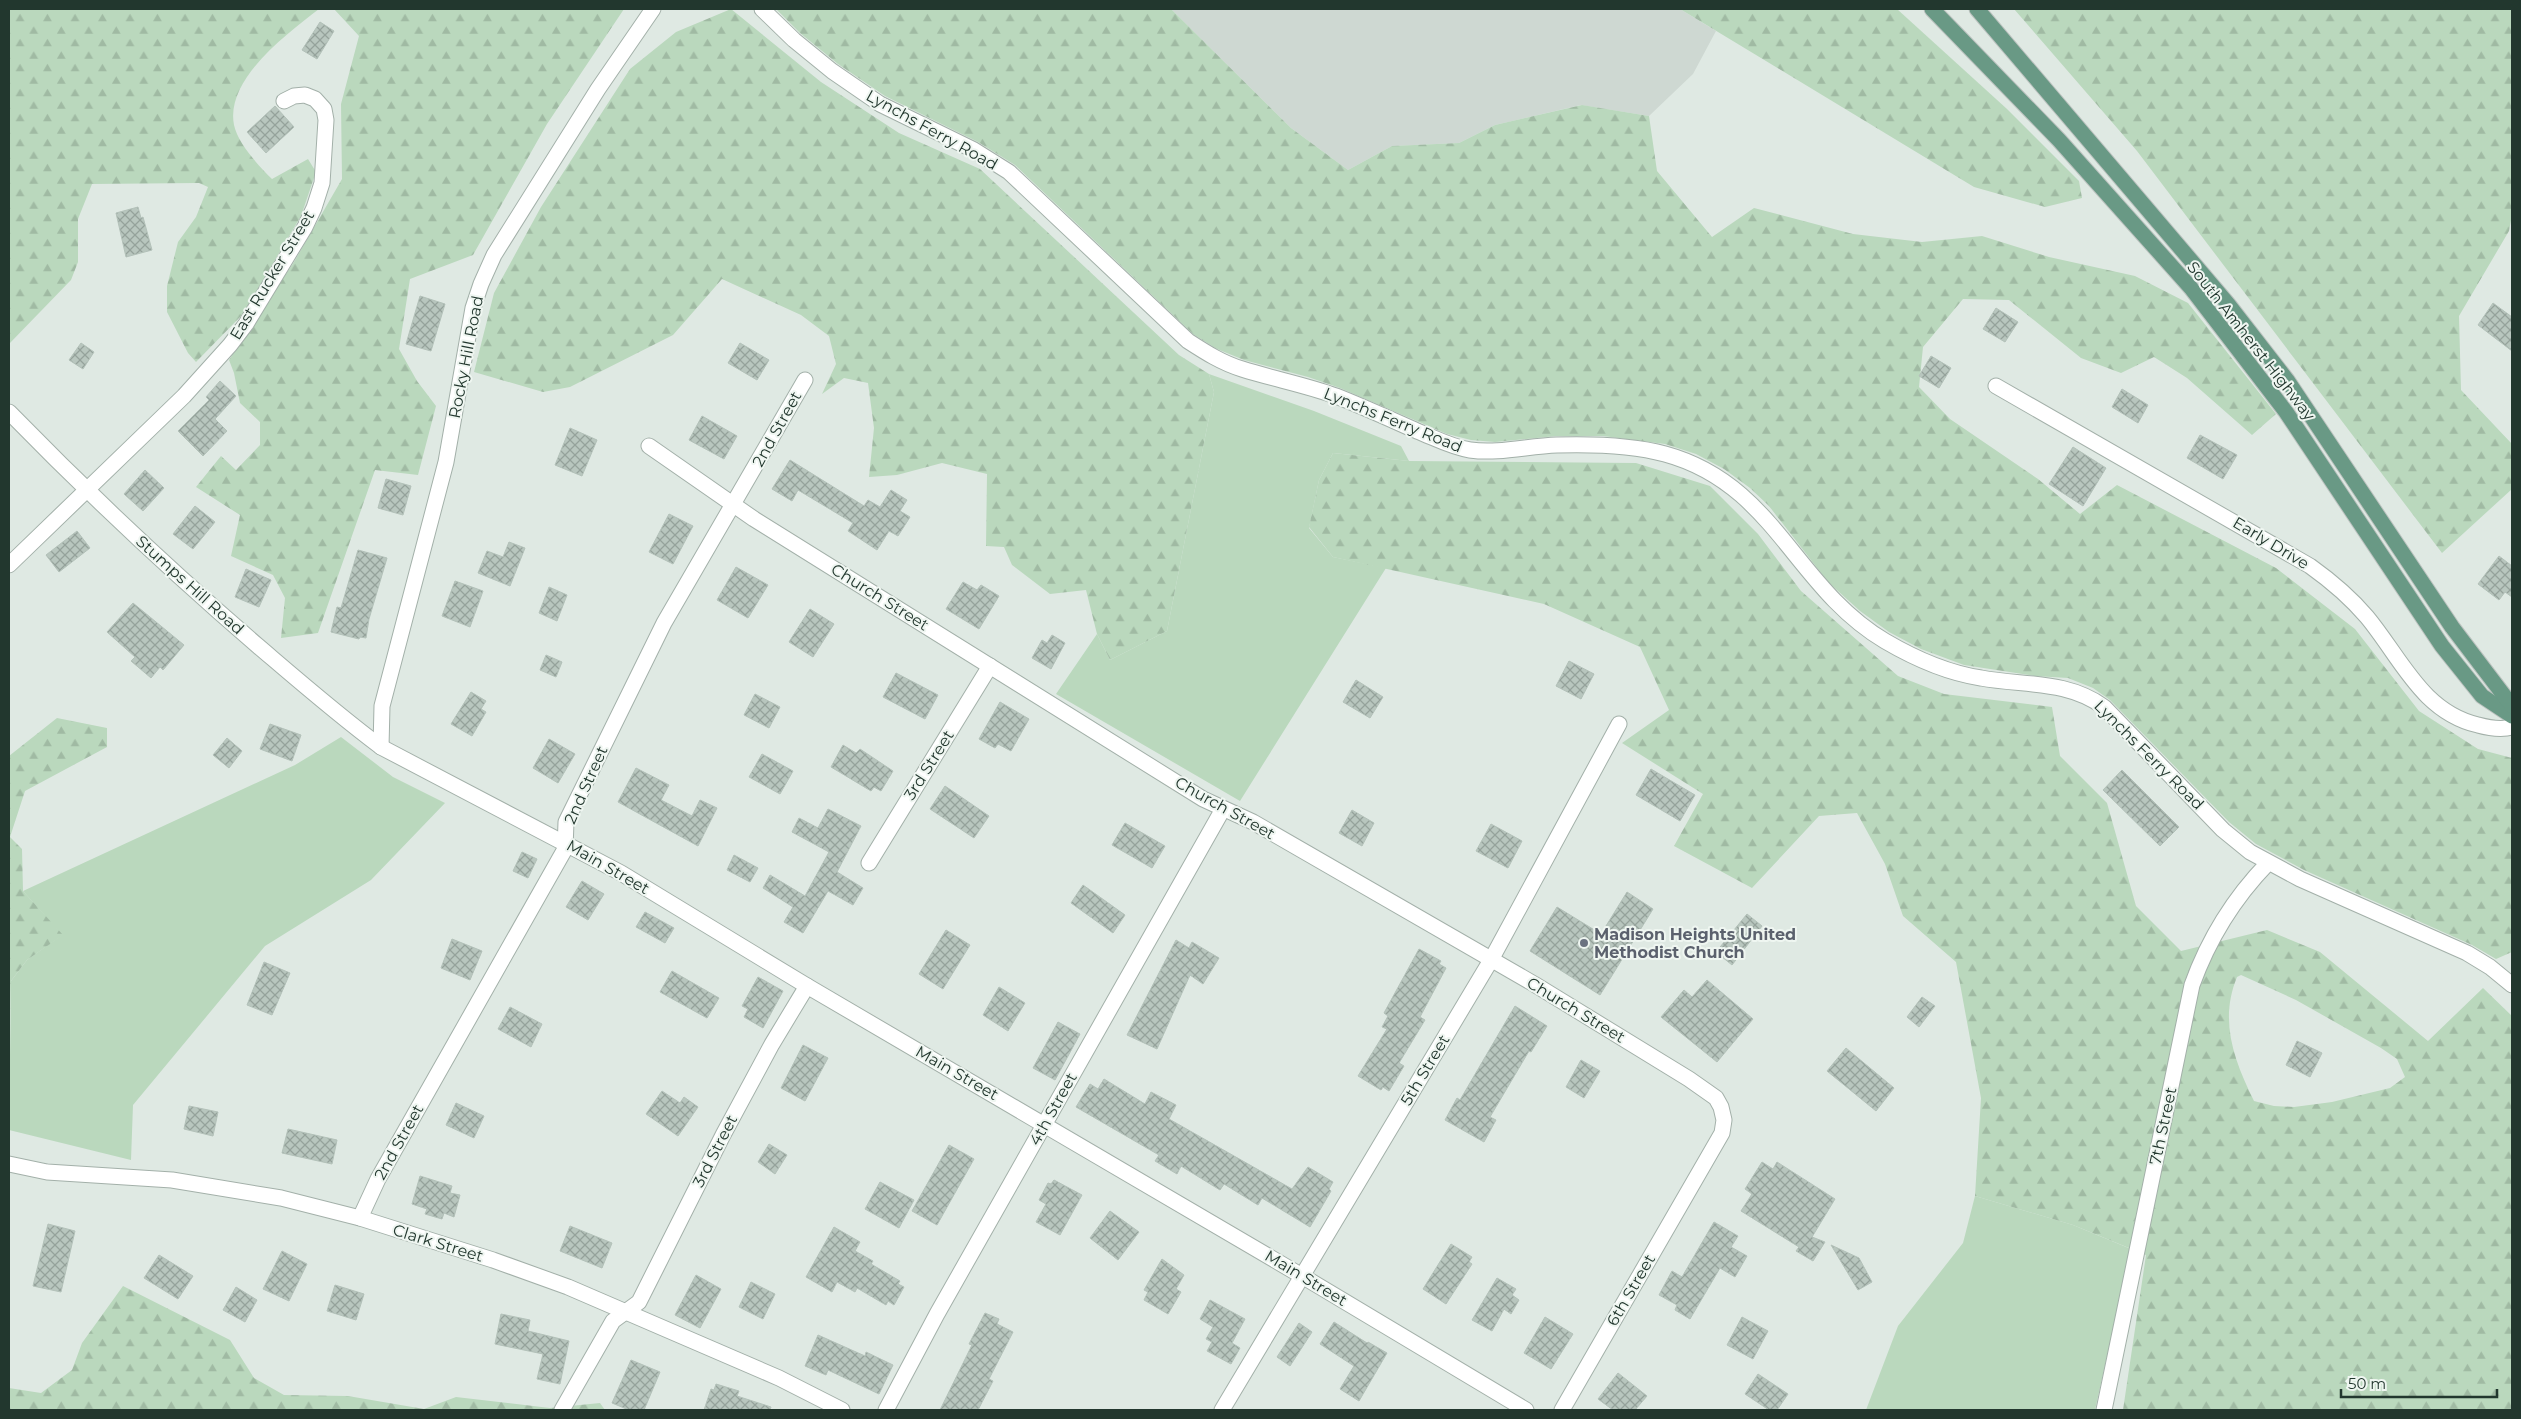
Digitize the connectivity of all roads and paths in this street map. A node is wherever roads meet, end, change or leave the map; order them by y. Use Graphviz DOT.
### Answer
graph roads {
  1 [pos="653,9"];
  2 [pos="762,9"];
  3 [pos="1932,9"];
  4 [pos="1977,9"];
  5 [pos="284,102"];
  6 [pos="805,380"];
  7 [pos="1996,386"];
  8 [pos="9,412"];
  9 [pos="649,446"];
  10 [pos="86,491"];
  11 [pos="734,505"];
  12 [pos="9,565"];
  13 [pos="990,666"];
  14 [pos="2512,706"];
  15 [pos="2512,716"];
  16 [pos="1619,724"];
  17 [pos="2512,727"];
  18 [pos="381,747"];
  19 [pos="1223,809"];
  20 [pos="566,842"];
  21 [pos="869,863"];
  22 [pos="2268,863"];
  23 [pos="1491,960"];
  24 [pos="2512,985"];
  25 [pos="807,986"];
  26 [pos="1044,1124"];
  27 [pos="9,1164"];
  28 [pos="1700,1171"];
  29 [pos="360,1218"];
  30 [pos="1302,1276"];
  31 [pos="623,1312"];
  32 [pos="562,1410"];
  33 [pos="842,1410"];
  34 [pos="886,1410"];
  35 [pos="1222,1410"];
  36 [pos="1526,1410"];
  37 [pos="1562,1410"];
  38 [pos="2104,1410"];
  1 -- 18 [label="street, Rocky Hill Road"];
  2 -- 22 [label="street, Lynchs Ferry Road"];
  3 -- 15 [label="main road, South Amherst Highway"];
  4 -- 14 [label="main road, South Amherst Highway"];
  5 -- 10 [label="street, East Rucker Street"];
  6 -- 11 [label="street, 2nd Street"];
  7 -- 17 [label="street, Early Drive"];
  8 -- 10 [label="street, Stumps Hill Road"];
  9 -- 11 [label="street, Church Street"];
  10 -- 12 [label="street"];
  10 -- 18 [label="street, Stumps Hill Road"];
  11 -- 13 [label="street, Church Street"];
  11 -- 20 [label="street, 2nd Street"];
  13 -- 19 [label="street, Church Street"];
  13 -- 21 [label="street, 3rd Street"];
  16 -- 23 [label="street, 5th Street"];
  18 -- 20 [label="street, Main Street"];
  19 -- 23 [label="street, Church Street"];
  19 -- 26 [label="street, 4th Street"];
  20 -- 25 [label="street, Main Street"];
  20 -- 29 [label="street, 2nd Street"];
  22 -- 24 [label="street, Lynchs Ferry Road"];
  22 -- 38 [label="street, 7th Street"];
  23 -- 28 [label="street, Church Street"];
  23 -- 30 [label="street, 5th Street"];
  25 -- 26 [label="street, Main Street"];
  25 -- 31 [label="street, 3rd Street"];
  26 -- 30 [label="street, Main Street"];
  26 -- 34 [label="street, 4th Street"];
  27 -- 29 [label="street, Clark Street"];
  28 -- 37 [label="street, 6th Street"];
  29 -- 31 [label="street, Clark Street"];
  30 -- 35 [label="street, 5th Street"];
  30 -- 36 [label="street, Main Street"];
  31 -- 32 [label="street, 3rd Street"];
  31 -- 33 [label="street, Clark Street"];
}
